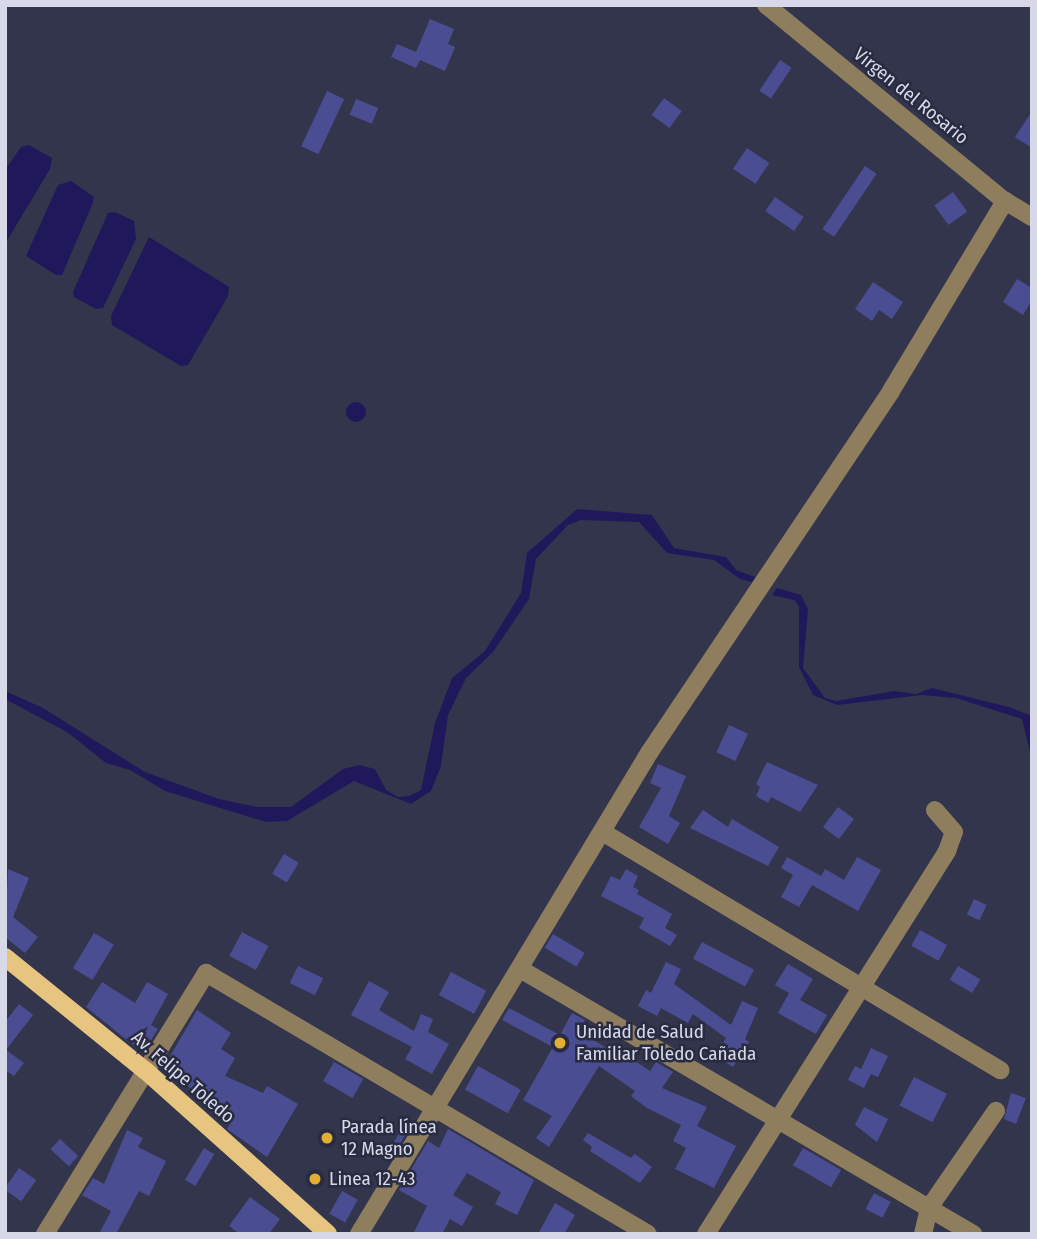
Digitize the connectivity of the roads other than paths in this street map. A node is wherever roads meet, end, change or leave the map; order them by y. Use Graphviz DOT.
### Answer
graph roads {
  1 [pos="766,5"];
  2 [pos="1005,201"];
  3 [pos="1032,217"];
  4 [pos="934,810"];
  5 [pos="604,833"];
  6 [pos="5,957"];
  7 [pos="520,969"];
  8 [pos="863,988"];
  9 [pos="1000,1070"];
  10 [pos="146,1071"];
  11 [pos="433,1108"];
  12 [pos="996,1111"];
  13 [pos="780,1119"];
  14 [pos="929,1208"];
  15 [pos="45,1234"];
  16 [pos="328,1234"];
  17 [pos="359,1234"];
  18 [pos="648,1234"];
  19 [pos="706,1234"];
  20 [pos="923,1234"];
  21 [pos="973,1234"];
  1 -- 2 [label="street, Virgen del Rosario"];
  2 -- 3 [label="street, Virgen del Rosario"];
  2 -- 5 [label="street"];
  4 -- 8 [label="street"];
  5 -- 7 [label="street"];
  5 -- 8 [label="street"];
  6 -- 10 [label="main road, Av. Felipe Toledo"];
  7 -- 11 [label="street"];
  7 -- 13 [label="street"];
  8 -- 9 [label="street"];
  8 -- 13 [label="street"];
  10 -- 11 [label="street"];
  10 -- 15 [label="street"];
  10 -- 16 [label="main road, Av. Felipe Toledo"];
  11 -- 17 [label="street"];
  11 -- 18 [label="street"];
  12 -- 14 [label="street"];
  13 -- 14 [label="street"];
  13 -- 19 [label="street"];
  14 -- 20 [label="street"];
  14 -- 21 [label="street"];
}
